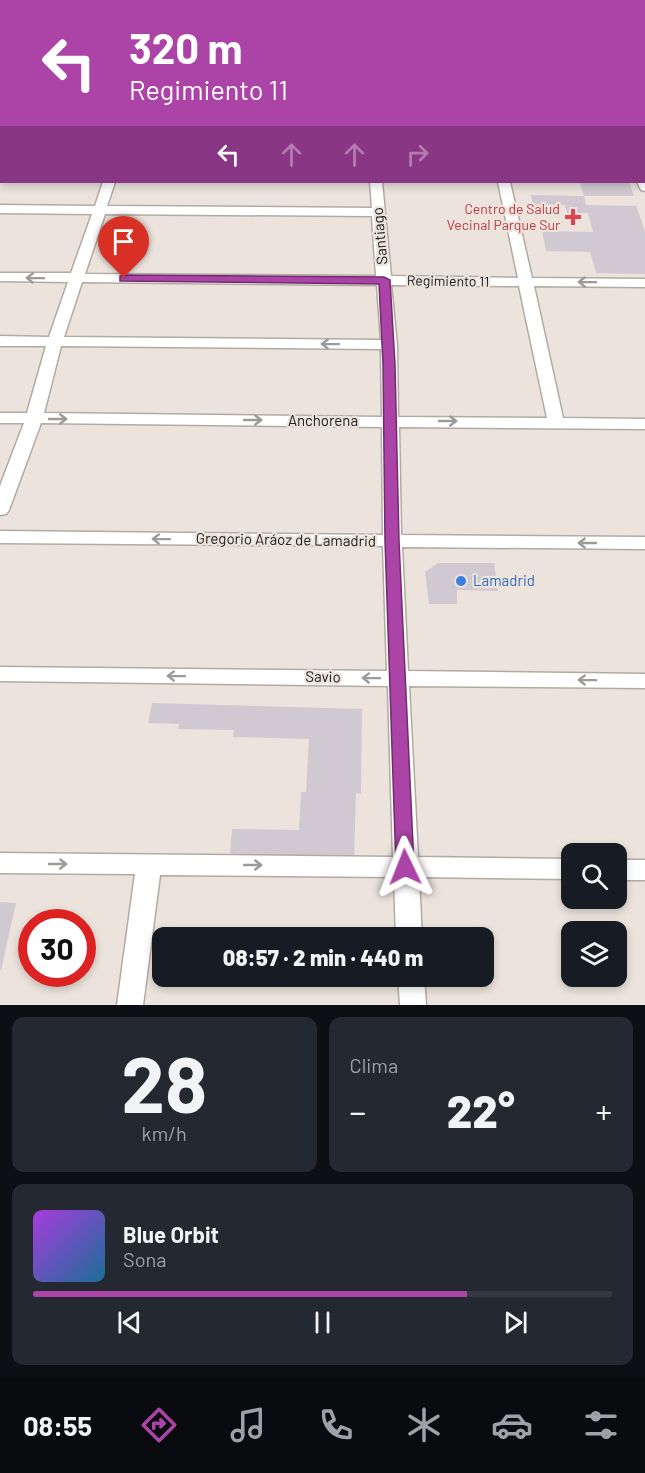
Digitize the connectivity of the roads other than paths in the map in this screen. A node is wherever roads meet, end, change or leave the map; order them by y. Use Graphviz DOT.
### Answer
graph roads {
  1 [pos="109,183"];
  2 [pos="376,183"];
  3 [pos="504,183"];
  4 [pos="0,209"];
  5 [pos="100,210"];
  6 [pos="378,213"];
  7 [pos="0,277"];
  8 [pos="77,278"];
  9 [pos="384,280"];
  10 [pos="525,282"];
  11 [pos="645,283"];
  12 [pos="0,341"];
  13 [pos="56,342"];
  14 [pos="388,345"];
  15 [pos="0,418"];
  16 [pos="34,418"];
  17 [pos="391,421"];
  18 [pos="556,423"];
  19 [pos="645,424"];
  20 [pos="0,510"];
  21 [pos="0,537"];
  22 [pos="392,541"];
  23 [pos="645,543"];
  24 [pos="0,674"];
  25 [pos="399,678"];
  26 [pos="645,681"];
  27 [pos="0,863"];
  28 [pos="149,864"];
  29 [pos="405,867"];
  30 [pos="561,869"];
  31 [pos="627,870"];
  32 [pos="645,870"];
  33 [pos="408,927"];
  34 [pos="412,987"];
  35 [pos="129,1005"];
  36 [pos="413,1005"];
  1 -- 5 [label="street"];
  2 -- 6 [label="street, Santiago"];
  3 -- 10 [label="street"];
  4 -- 5 [label="street"];
  5 -- 6 [label="street"];
  5 -- 8 [label="street"];
  6 -- 9 [label="street, Santiago"];
  8 -- 7 [label="street, Regimiento 11, one-way"];
  8 -- 9 [label="street, Regimiento 11"];
  8 -- 13 [label="street"];
  9 -- 10 [label="street, Regimiento 11"];
  9 -- 14 [label="street, Santiago"];
  11 -- 10 [label="street, Regimiento 11, one-way"];
  10 -- 18 [label="street"];
  12 -- 13 [label="street"];
  14 -- 13 [label="street, one-way"];
  13 -- 16 [label="street"];
  14 -- 17 [label="street, Santiago"];
  15 -- 16 [label="street, Anchorena"];
  16 -- 17 [label="street, Anchorena, one-way"];
  16 -- 20 [label="street"];
  17 -- 18 [label="street, Anchorena, one-way"];
  17 -- 22 [label="street, Santiago"];
  18 -- 19 [label="street, Anchorena"];
  22 -- 21 [label="street, Gregorio Aráoz de Lamadrid, one-way"];
  23 -- 22 [label="street, Gregorio Aráoz de Lamadrid, one-way"];
  22 -- 25 [label="street, Santiago"];
  25 -- 24 [label="street, Savio, one-way"];
  26 -- 25 [label="street, Savio, one-way"];
  25 -- 29 [label="street, Santiago"];
  27 -- 28 [label="street, one-way"];
  28 -- 29 [label="street, one-way"];
  28 -- 35 [label="street"];
  29 -- 30 [label="street"];
  29 -- 33 [label="street, Santiago"];
  31 -- 32 [label="street"];
  34 -- 36 [label="street"];
}
